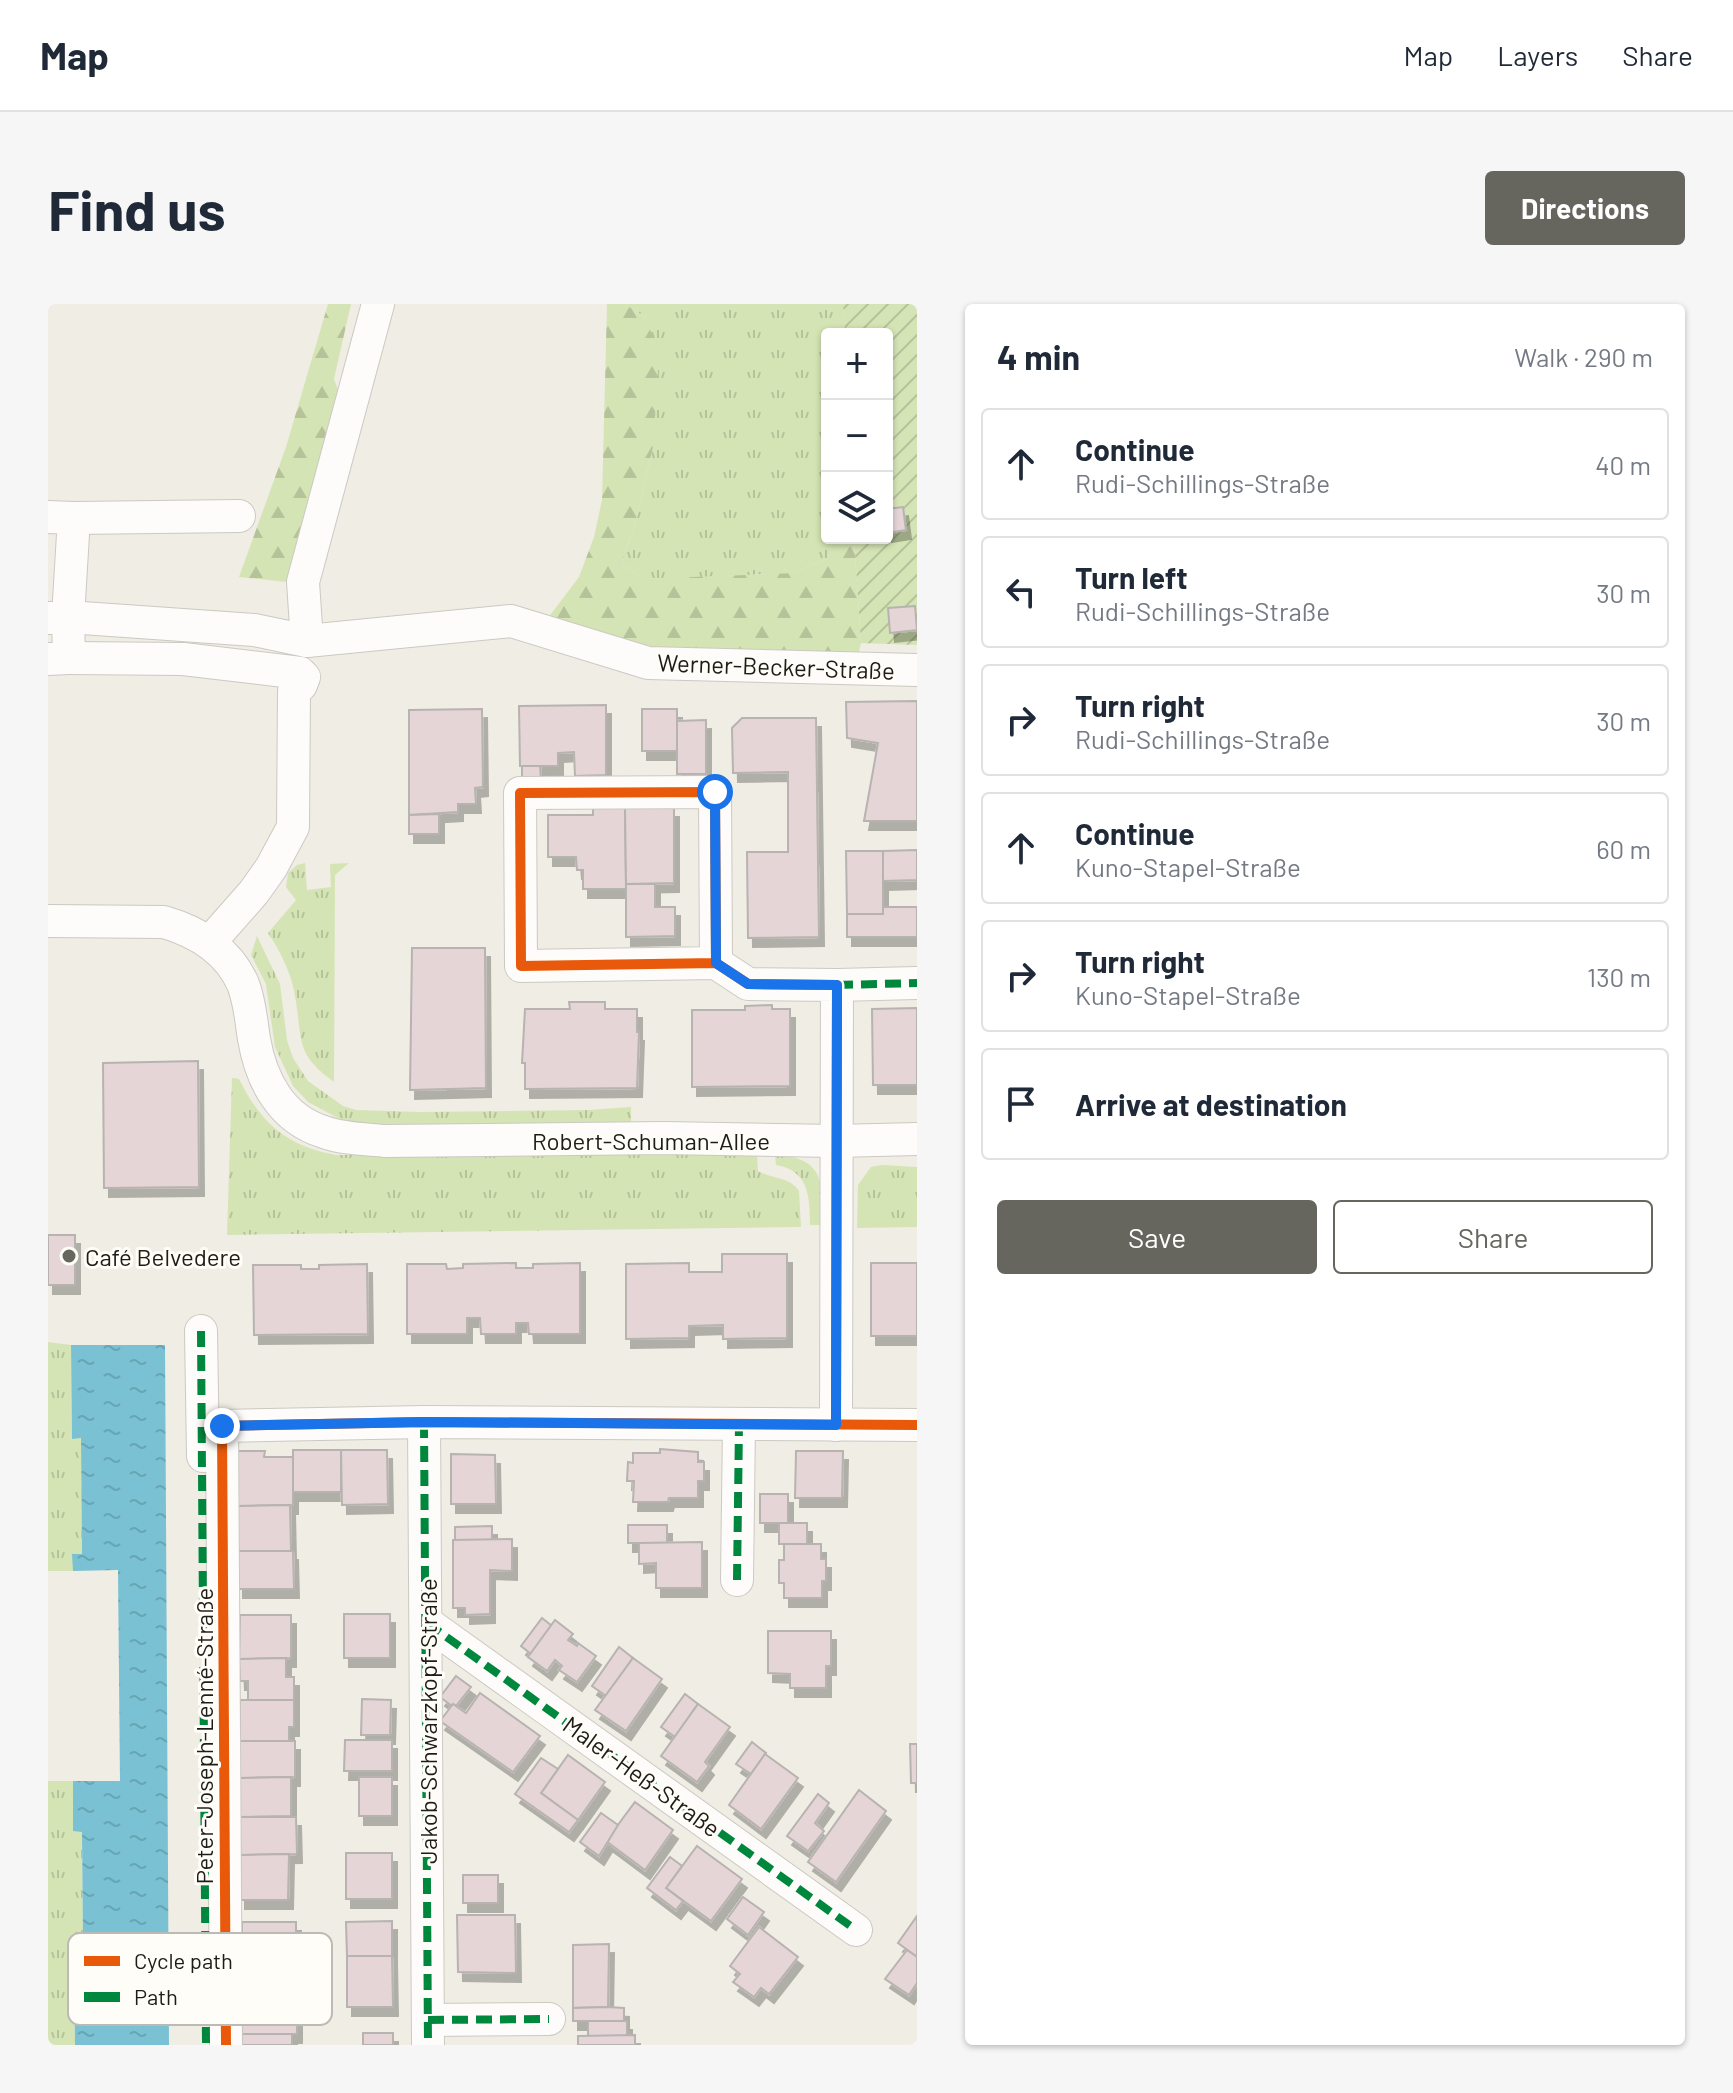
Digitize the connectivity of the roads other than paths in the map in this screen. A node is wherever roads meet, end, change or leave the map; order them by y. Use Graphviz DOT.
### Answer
graph roads {
  1 [pos="378,304"];
  2 [pos="239,516"];
  3 [pos="61,518"];
  4 [pos="58,617"];
  5 [pos="307,641"];
  6 [pos="58,658"];
  7 [pos="917,670"];
  8 [pos="48,921"];
  9 [pos="210,942"];
  10 [pos="716,963"];
  11 [pos="917,983"];
  12 [pos="837,985"];
  13 [pos="917,1139"];
  14 [pos="836,1141"];
  15 [pos="201,1331"];
  16 [pos="424,1422"];
  17 [pos="739,1424"];
  18 [pos="836,1425"];
  19 [pos="917,1425"];
  20 [pos="737,1580"];
  21 [pos="427,1623"];
  22 [pos="856,1930"];
  23 [pos="205,1933"];
  24 [pos="225,1933"];
  25 [pos="549,2019"];
  26 [pos="206,2025"];
  27 [pos="226,2025"];
  28 [pos="428,2032"];
  29 [pos="206,2045"];
  30 [pos="226,2045"];
  1 -- 5 [label="street"];
  2 -- 3 [label="street"];
  3 -- 4 [label="street"];
  4 -- 5 [label="street, Werner-Becker-Straße"];
  4 -- 6 [label="street"];
  5 -- 7 [label="street, Werner-Becker-Straße"];
  6 -- 9 [label="street"];
  8 -- 9 [label="street"];
  9 -- 14 [label="street, Robert-Schuman-Allee"];
  10 -- 10 [label="street"];
  10 -- 12 [label="street"];
  11 -- 12 [label="street"];
  12 -- 14 [label="street"];
  13 -- 14 [label="street, Robert-Schuman-Allee"];
  14 -- 18 [label="street"];
  15 -- 23 [label="street"];
  16 -- 17 [label="street"];
  16 -- 21 [label="street, Jakob-Schwarzkopf-Straße"];
  16 -- 24 [label="street, Peter-Joseph-Lenné-Straße"];
  17 -- 18 [label="street"];
  17 -- 20 [label="street"];
  18 -- 19 [label="street"];
  21 -- 22 [label="street, Maler-Heß-Straße"];
  21 -- 28 [label="street, Jakob-Schwarzkopf-Straße"];
  25 -- 28 [label="street, Jakob-Schwarzkopf-Straße"];
  26 -- 29 [label="street"];
  27 -- 30 [label="street, Peter-Joseph-Lenné-Straße"];
}
